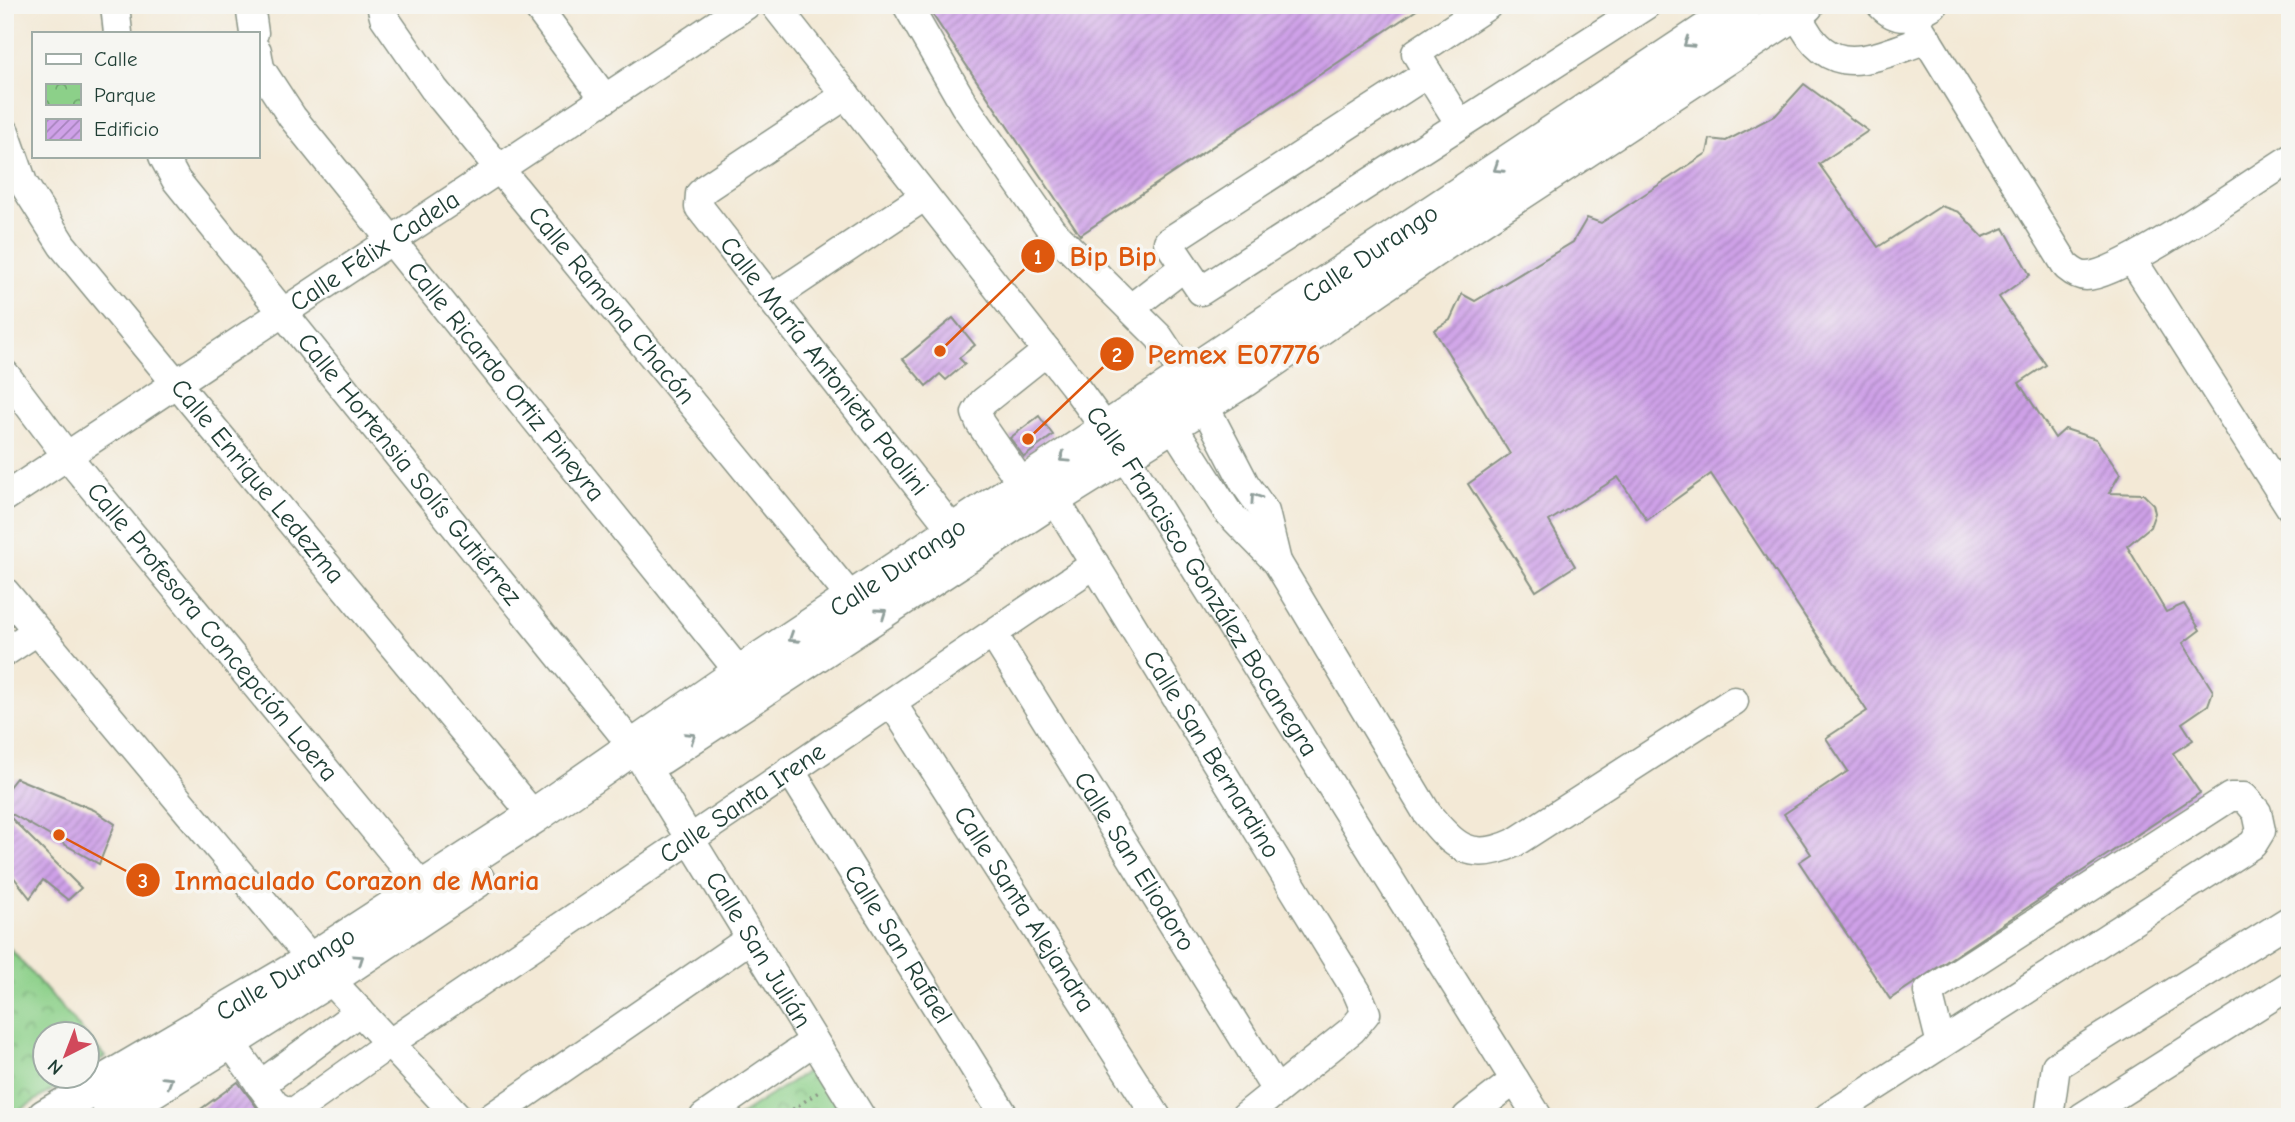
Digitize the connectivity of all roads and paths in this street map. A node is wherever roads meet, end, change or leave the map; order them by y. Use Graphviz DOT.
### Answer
graph roads {
  1 [pos="115,5"];
  2 [pos="250,5"];
  3 [pos="381,5"];
  4 [pos="536,5"];
  5 [pos="746,5"];
  6 [pos="775,5"];
  7 [pos="907,5"];
  8 [pos="1488,5"];
  9 [pos="1646,5"];
  10 [pos="1745,5"];
  11 [pos="1881,5"];
  12 [pos="1799,7"];
  13 [pos="1924,20"];
  14 [pos="118,32"];
  15 [pos="254,32"];
  16 [pos="259,62"];
  17 [pos="1428,73"];
  18 [pos="846,95"];
  19 [pos="606,99"];
  20 [pos="1461,124"];
  21 [pos="5,132"];
  22 [pos="164,158"];
  23 [pos="2290,159"];
  24 [pos="498,170"];
  25 [pos="925,196"];
  26 [pos="391,241"];
  27 [pos="2133,258"];
  28 [pos="1184,267"];
  29 [pos="771,299"];
  30 [pos="1131,308"];
  31 [pos="285,312"];
  32 [pos="1047,351"];
  33 [pos="5,374"];
  34 [pos="177,383"];
  35 [pos="1195,391"];
  36 [pos="1164,411"];
  37 [pos="1115,442"];
  38 [pos="67,456"];
  39 [pos="1038,492"];
  40 [pos="5,497"];
  41 [pos="2290,507"];
  42 [pos="954,532"];
  43 [pos="1277,562"];
  44 [pos="1096,564"];
  45 [pos="5,592"];
  46 [pos="852,599"];
  47 [pos="37,631"];
  48 [pos="993,634"];
  49 [pos="5,652"];
  50 [pos="740,673"];
  51 [pos="1734,701"];
  52 [pos="892,703"];
  53 [pos="640,757"];
  54 [pos="790,770"];
  55 [pos="534,816"];
  56 [pos="691,839"];
  57 [pos="422,887"];
  58 [pos="2290,920"];
  59 [pos="751,938"];
  60 [pos="321,970"];
  61 [pos="2290,985"];
  62 [pos="360,1012"];
  63 [pos="814,1041"];
  64 [pos="230,1042"];
  65 [pos="390,1042"];
  66 [pos="1941,1044"];
  67 [pos="1515,1080"];
  68 [pos="260,1085"];
  69 [pos="827,1086"];
  70 [pos="1276,1090"];
  71 [pos="44,1117"];
  72 [pos="109,1117"];
  73 [pos="458,1117"];
  74 [pos="492,1117"];
  75 [pos="704,1117"];
  76 [pos="781,1117"];
  77 [pos="861,1117"];
  78 [pos="1005,1117"];
  79 [pos="1157,1117"];
  80 [pos="1244,1117"];
  81 [pos="1467,1117"];
  82 [pos="1538,1117"];
  83 [pos="1828,1117"];
  84 [pos="2049,1117"];
  85 [pos="2082,1117"];
  1 -- 14 [label="street"];
  2 -- 15 [label="street"];
  3 -- 24 [label="street, Calle Ramona Chacón"];
  4 -- 19 [label="street"];
  5 -- 19 [label="street, Calle Félix Cadela"];
  6 -- 18 [label="street, Calle Francisco González Bocanegra"];
  7 -- 30 [label="street"];
  8 -- 17 [label="street"];
  9 -- 20 [label="street"];
  10 -- 35 [label="main road, Calle Durango, one-way"];
  11 -- 13 [label="street"];
  12 -- 13 [label="street"];
  12 -- 35 [label="main road, Calle Durango"];
  13 -- 27 [label="street"];
  16 -- 26 [label="street, Calle Ricardo Ortiz Pineyra"];
  17 -- 20 [label="street"];
  17 -- 28 [label="street"];
  18 -- 25 [label="street, Calle Francisco González Bocanegra"];
  18 -- 29 [label="street, Calle María Antonieta Paolini"];
  19 -- 24 [label="street, Calle Félix Cadela"];
  20 -- 28 [label="street"];
  21 -- 34 [label="street, Calle Enrique Ledezma"];
  22 -- 31 [label="street, Calle Hortensia Solís Gutiérrez"];
  23 -- 27 [label="street"];
  24 -- 26 [label="street, Calle Félix Cadela"];
  24 -- 46 [label="street, Calle Ramona Chacón"];
  25 -- 29 [label="street"];
  25 -- 32 [label="street, Calle Francisco González Bocanegra"];
  26 -- 31 [label="street, Calle Félix Cadela"];
  26 -- 50 [label="street, Calle Ricardo Ortiz Pineyra"];
  27 -- 41 [label="street"];
  28 -- 30 [label="street"];
  29 -- 42 [label="street, Calle María Antonieta Paolini"];
  30 -- 35 [label="street"];
  31 -- 34 [label="street, Calle Félix Cadela"];
  31 -- 53 [label="street, Calle Hortensia Solís Gutiérrez"];
  32 -- 37 [label="street, Calle Francisco González Bocanegra"];
  32 -- 39 [label="street, Calle San Bernardino"];
  33 -- 38 [label="street, Calle Profesora Concepción Loera"];
  34 -- 38 [label="street, Calle Félix Cadela"];
  34 -- 55 [label="street, Calle Enrique Ledezma"];
  35 -- 36 [label="main road, Calle Durango"];
  43 -- 35 [label="street, one-way"];
  36 -- 37 [label="main road, Calle Durango"];
  36 -- 43 [label="street"];
  37 -- 39 [label="main road, Calle Durango"];
  37 -- 67 [label="street, Calle Francisco González Bocanegra"];
  38 -- 40 [label="street, Calle Félix Cadela"];
  38 -- 57 [label="street, Calle Profesora Concepción Loera"];
  39 -- 42 [label="main road, Calle Durango"];
  39 -- 44 [label="street, Calle San Bernardino"];
  53 -- 39 [label="main road, Calle Durango, one-way"];
  42 -- 46 [label="main road, Calle Durango"];
  43 -- 51 [label="street"];
  44 -- 48 [label="street, Calle Santa Irene"];
  44 -- 70 [label="street, Calle San Bernardino"];
  45 -- 47 [label="street"];
  46 -- 50 [label="main road, Calle Durango, one-way"];
  47 -- 49 [label="street"];
  47 -- 60 [label="street"];
  48 -- 52 [label="street, Calle Santa Irene"];
  48 -- 70 [label="street, Calle San Eliodoro"];
  50 -- 53 [label="main road, Calle Durango"];
  52 -- 54 [label="street, Calle Santa Irene"];
  52 -- 79 [label="street, Calle Santa Alejandra"];
  53 -- 55 [label="main road, Calle Durango"];
  53 -- 56 [label="street, Calle San Julián"];
  60 -- 53 [label="main road, Calle Durango, one-way"];
  54 -- 56 [label="street, Calle Santa Irene"];
  54 -- 78 [label="street, Calle San Rafael"];
  55 -- 57 [label="main road, Calle Durango"];
  56 -- 59 [label="street, Calle San Julián"];
  56 -- 65 [label="street, Calle Santa Irene"];
  57 -- 60 [label="main road, Calle Durango"];
  58 -- 84 [label="street"];
  59 -- 63 [label="street, Calle San Julián"];
  59 -- 74 [label="street"];
  60 -- 62 [label="street"];
  60 -- 64 [label="main road, Calle Durango"];
  60 -- 71 [label="main road, Calle Durango"];
  61 -- 85 [label="street"];
  62 -- 65 [label="street"];
  62 -- 68 [label="street"];
  63 -- 75 [label="street"];
  63 -- 77 [label="street, Calle San Julián"];
  64 -- 68 [label="street"];
  72 -- 64 [label="main road, Calle Durango, one-way"];
  65 -- 68 [label="street, Calle Santa Irene"];
  65 -- 73 [label="street"];
  66 -- 66 [label="street"];
  66 -- 83 [label="street"];
  67 -- 81 [label="street"];
  67 -- 82 [label="street, Calle Francisco González Bocanegra"];
  69 -- 76 [label="path"];
  70 -- 80 [label="street"];
}
